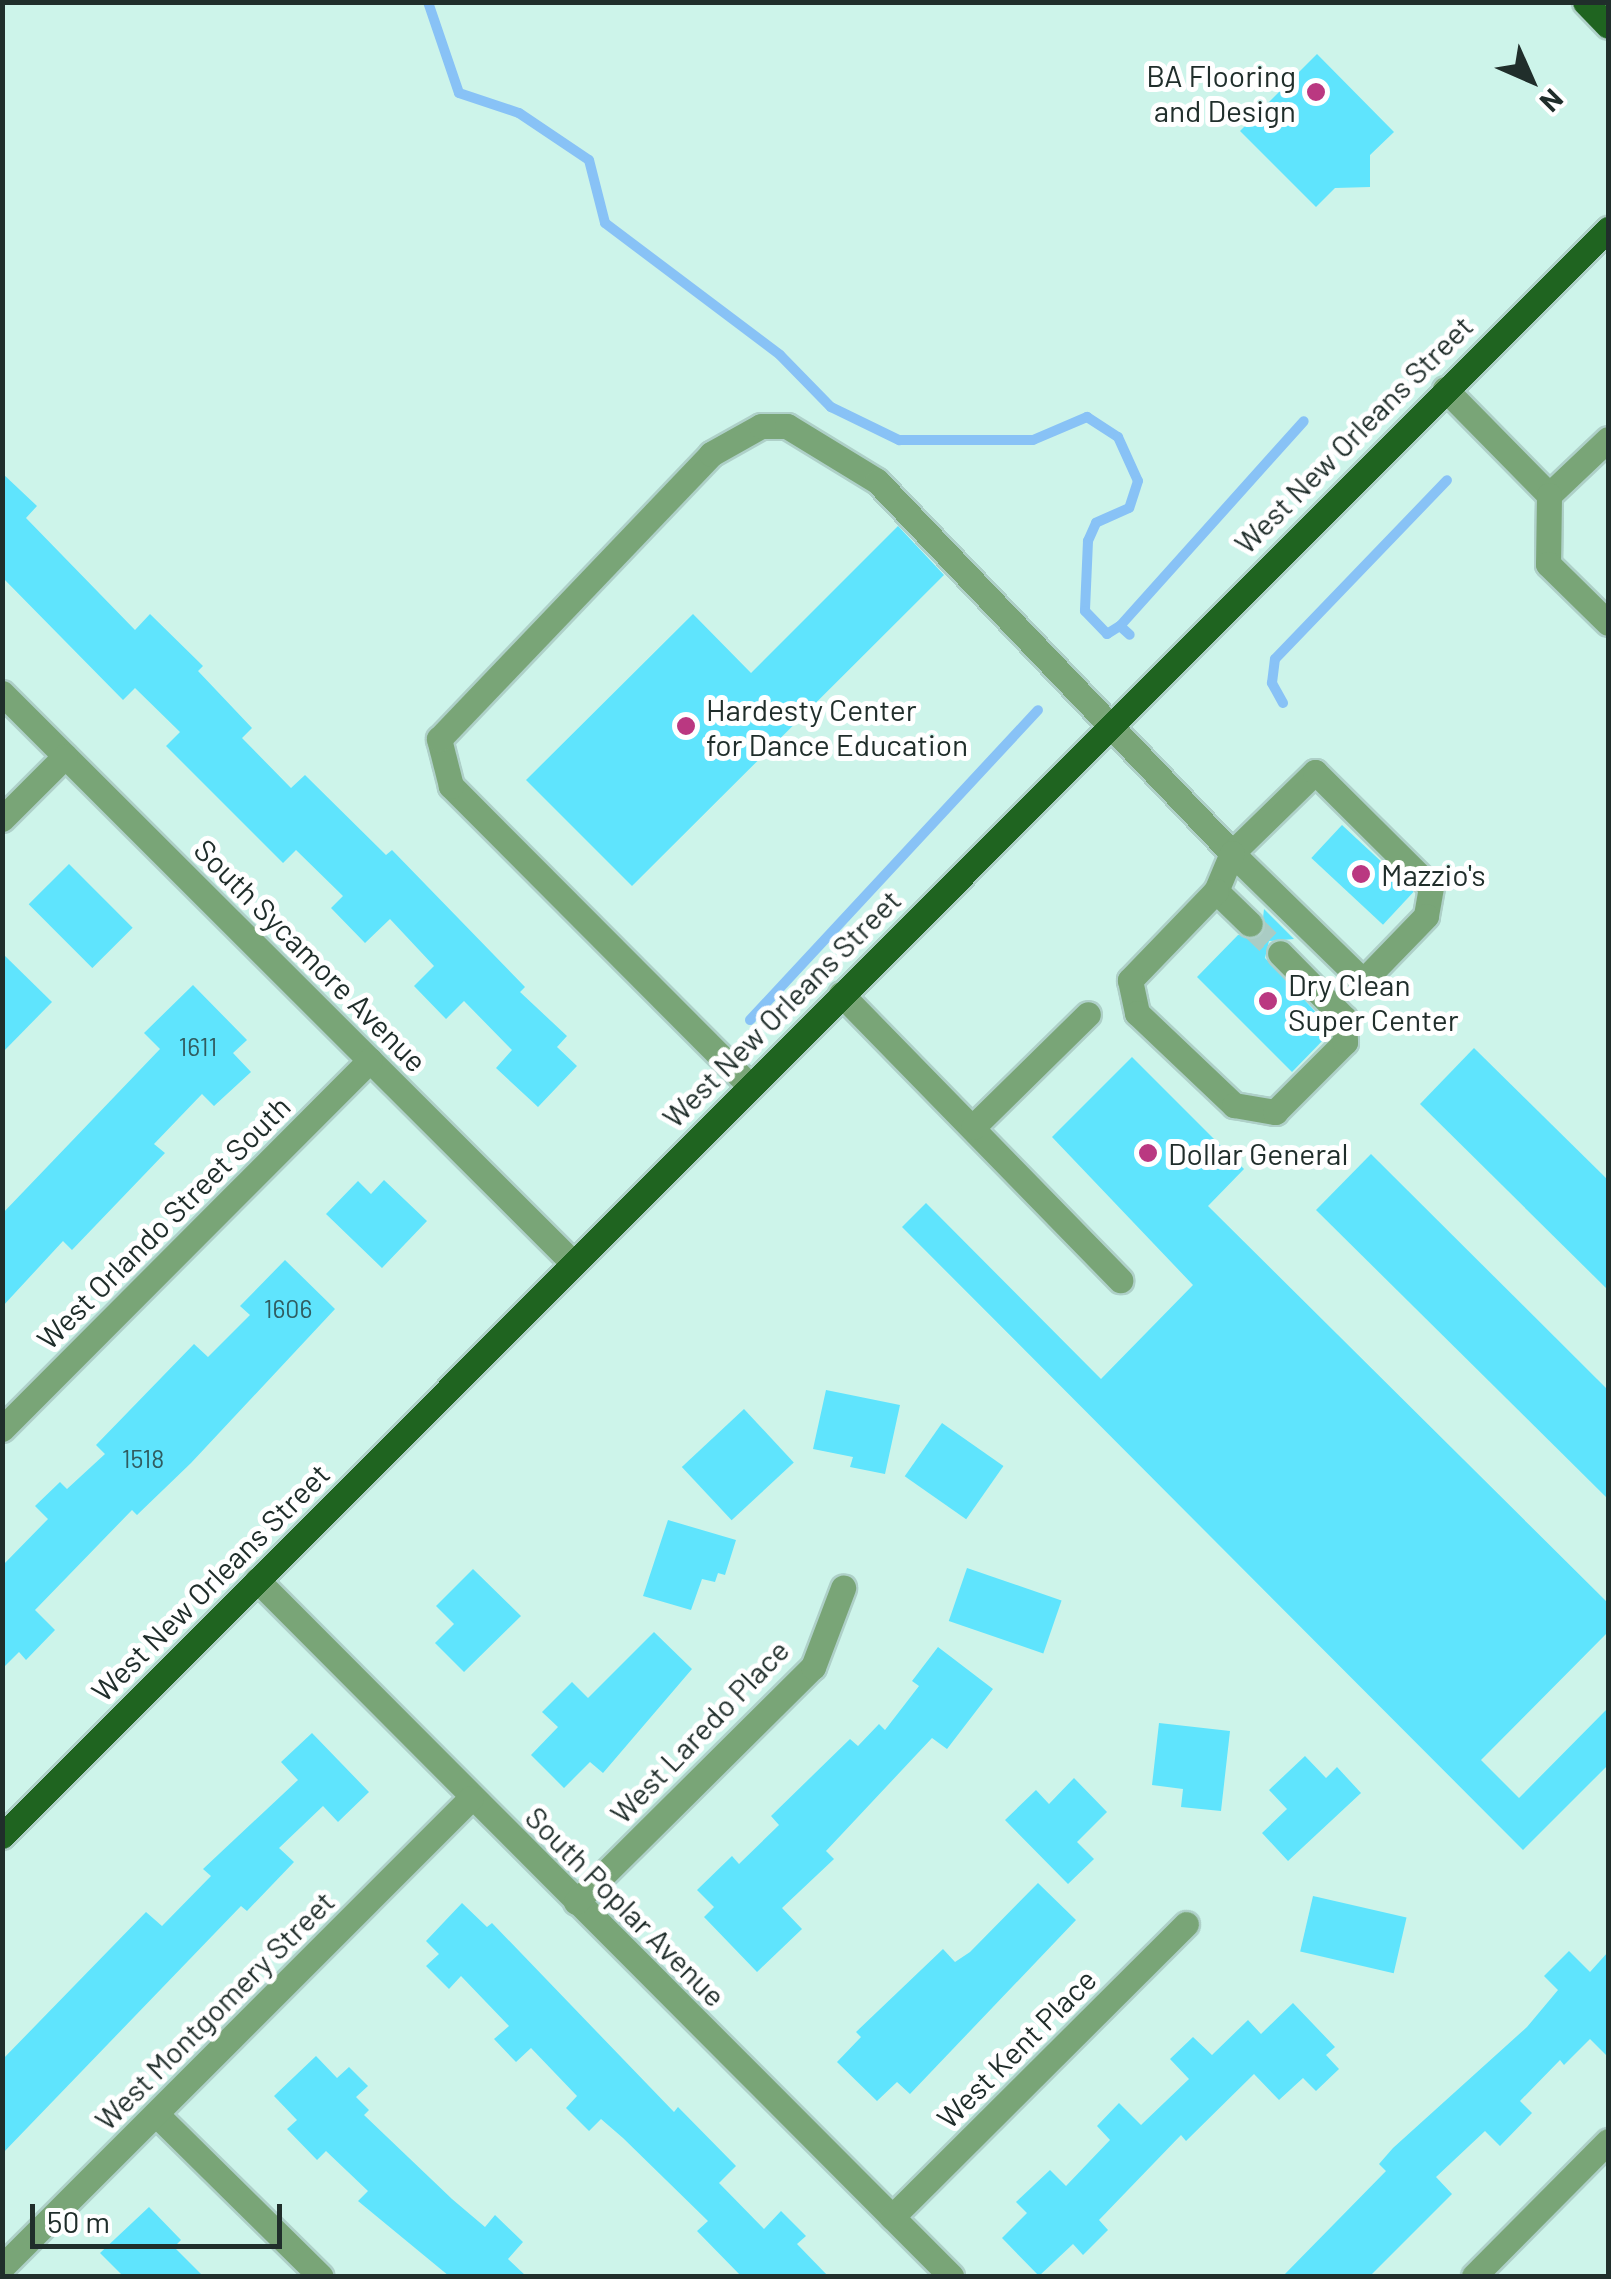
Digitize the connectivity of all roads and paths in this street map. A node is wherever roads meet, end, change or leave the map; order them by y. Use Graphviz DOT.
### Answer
graph roads {
  1 [pos="1585,2"];
  2 [pos="1608,26"];
  3 [pos="1608,229"];
  4 [pos="1444,389"];
  5 [pos="1608,439"];
  6 [pos="1549,494"];
  7 [pos="1608,623"];
  8 [pos="2,693"];
  9 [pos="1110,724"];
  10 [pos="65,756"];
  11 [pos="2,819"];
  12 [pos="1232,853"];
  13 [pos="1216,890"];
  14 [pos="1250,924"];
  15 [pos="1280,953"];
  16 [pos="841,994"];
  17 [pos="1088,1014"];
  18 [pos="370,1060"];
  19 [pos="750,1086"];
  20 [pos="974,1127"];
  21 [pos="573,1263"];
  22 [pos="1120,1280"];
  23 [pos="2,1429"];
  24 [pos="257,1580"];
  25 [pos="843,1588"];
  26 [pos="471,1798"];
  27 [pos="2,1836"];
  28 [pos="576,1902"];
  29 [pos="1186,1924"];
  30 [pos="156,2114"];
  31 [pos="1608,2141"];
  32 [pos="892,2218"];
  33 [pos="2,2268"];
  34 [pos="320,2276"];
  35 [pos="951,2276"];
  36 [pos="1474,2276"];
  1 -- 2 [label="main road"];
  3 -- 4 [label="main road, West New Orleans Street"];
  4 -- 6 [label="street"];
  4 -- 9 [label="main road, West New Orleans Street"];
  5 -- 6 [label="street"];
  6 -- 7 [label="street"];
  8 -- 10 [label="street, South Sycamore Avenue"];
  9 -- 12 [label="street"];
  9 -- 16 [label="main road, West New Orleans Street"];
  9 -- 19 [label="street"];
  10 -- 11 [label="street"];
  10 -- 18 [label="street, South Sycamore Avenue"];
  12 -- 12 [label="street"];
  12 -- 13 [label="street"];
  13 -- 14 [label="street"];
  13 -- 15 [label="street"];
  16 -- 19 [label="main road, West New Orleans Street"];
  16 -- 20 [label="street"];
  17 -- 20 [label="street"];
  18 -- 21 [label="street, South Sycamore Avenue"];
  18 -- 23 [label="street, West Orlando Street South"];
  19 -- 21 [label="main road, West New Orleans Street"];
  20 -- 22 [label="street"];
  21 -- 24 [label="main road, West New Orleans Street"];
  24 -- 26 [label="street, South Poplar Avenue"];
  24 -- 27 [label="main road, West New Orleans Street"];
  25 -- 28 [label="street, West Laredo Place"];
  26 -- 28 [label="street, South Poplar Avenue"];
  26 -- 30 [label="street, West Montgomery Street"];
  28 -- 32 [label="street, South Poplar Avenue"];
  29 -- 32 [label="street, West Kent Place"];
  30 -- 33 [label="street, West Montgomery Street"];
  30 -- 34 [label="street"];
  31 -- 36 [label="street"];
  32 -- 35 [label="street, South Poplar Avenue"];
}
